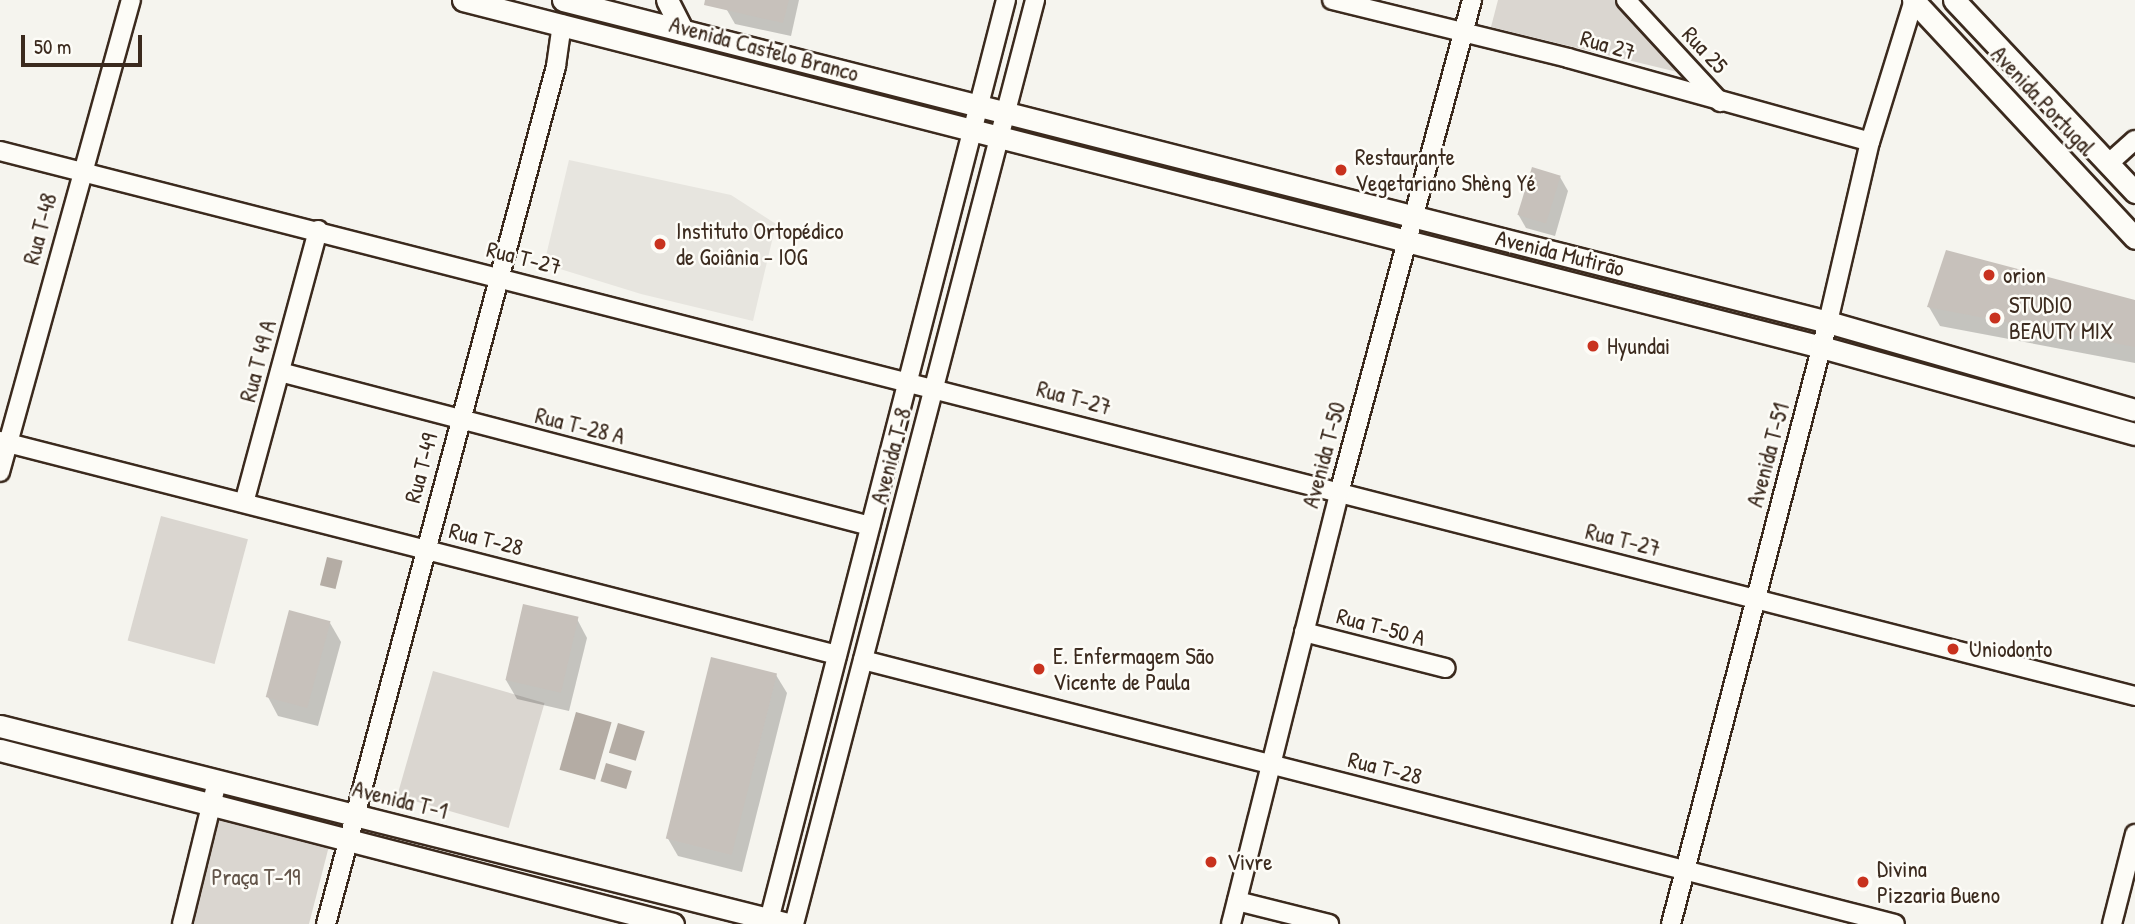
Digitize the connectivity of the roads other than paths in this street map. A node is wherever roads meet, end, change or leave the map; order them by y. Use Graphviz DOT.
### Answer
graph roads {
  1 [pos="131,0"];
  2 [pos="463,0"];
  3 [pos="667,0"];
  4 [pos="1006,0"];
  5 [pos="1035,0"];
  6 [pos="1332,0"];
  7 [pos="1472,0"];
  8 [pos="1626,0"];
  9 [pos="1914,0"];
  10 [pos="1954,0"];
  11 [pos="577,2"];
  12 [pos="570,26"];
  13 [pos="682,30"];
  14 [pos="1461,33"];
  15 [pos="1720,103"];
  16 [pos="977,105"];
  17 [pos="1005,113"];
  18 [pos="971,130"];
  19 [pos="999,138"];
  20 [pos="1870,142"];
  21 [pos="2134,142"];
  22 [pos="0,151"];
  23 [pos="2108,164"];
  24 [pos="82,169"];
  25 [pos="2134,190"];
  26 [pos="1412,216"];
  27 [pos="318,230"];
  28 [pos="2135,238"];
  29 [pos="1406,241"];
  30 [pos="496,276"];
  31 [pos="1828,321"];
  32 [pos="1821,347"];
  33 [pos="280,372"];
  34 [pos="907,380"];
  35 [pos="934,387"];
  36 [pos="2135,410"];
  37 [pos="459,421"];
  38 [pos="2135,434"];
  39 [pos="4,442"];
  40 [pos="0,472"];
  41 [pos="1339,493"];
  42 [pos="244,503"];
  43 [pos="870,526"];
  44 [pos="426,549"];
  45 [pos="1756,599"];
  46 [pos="1304,632"];
  47 [pos="837,655"];
  48 [pos="863,660"];
  49 [pos="1445,668"];
  50 [pos="2135,696"];
  51 [pos="0,726"];
  52 [pos="0,750"];
  53 [pos="1272,765"];
  54 [pos="217,780"];
  55 [pos="211,805"];
  56 [pos="355,815"];
  57 [pos="2135,834"];
  58 [pos="348,840"];
  59 [pos="1685,870"];
  60 [pos="1237,901"];
  61 [pos="775,923"];
  62 [pos="182,924"];
  63 [pos="326,924"];
  64 [pos="673,924"];
  65 [pos="794,924"];
  66 [pos="1231,924"];
  67 [pos="1329,924"];
  68 [pos="1671,924"];
  69 [pos="1895,924"];
  70 [pos="2112,924"];
  1 -- 24 [label="street, Rua T-48"];
  2 -- 12 [label="main road, Avenida Castelo Branco"];
  3 -- 13 [label="main road"];
  4 -- 16 [label="street, Avenida T-8"];
  5 -- 17 [label="street, Avenida T-8"];
  6 -- 14 [label="street, Rua 27"];
  7 -- 14 [label="street, Avenida T-50"];
  8 -- 15 [label="street, Rua 25"];
  9 -- 20 [label="street, Avenida T-51"];
  9 -- 28 [label="main road, Avenida Portugal"];
  10 -- 23 [label="main road, Avenida Portugal"];
  11 -- 12 [label="main road"];
  11 -- 13 [label="main road, Avenida Castelo Branco"];
  12 -- 18 [label="main road, Avenida Castelo Branco"];
  12 -- 30 [label="street, Rua T-49"];
  13 -- 16 [label="main road, Avenida Castelo Branco"];
  14 -- 15 [label="street, Rua 27"];
  14 -- 26 [label="street, Avenida T-50"];
  15 -- 20 [label="street, Rua 27"];
  16 -- 17 [label="main road, Avenida Mutirão"];
  16 -- 18 [label="street, Avenida T-8"];
  17 -- 19 [label="street, Avenida T-8"];
  17 -- 26 [label="main road, Avenida Mutirão"];
  18 -- 19 [label="main road, Avenida Mutirão"];
  18 -- 34 [label="street, Avenida T-8"];
  19 -- 29 [label="main road, Avenida Mutirão"];
  19 -- 35 [label="street, Avenida T-8"];
  20 -- 31 [label="street, Avenida T-51"];
  21 -- 23 [label="street"];
  22 -- 24 [label="street, Rua T-27"];
  23 -- 25 [label="main road, Avenida Portugal"];
  24 -- 27 [label="street, Rua T-27"];
  24 -- 39 [label="street, Rua T-48"];
  26 -- 29 [label="street, Avenida T-50"];
  26 -- 31 [label="main road, Avenida Mutirão"];
  27 -- 30 [label="street, Rua T-27"];
  27 -- 33 [label="street, Rua T 49 A"];
  29 -- 32 [label="main road, Avenida Mutirão"];
  29 -- 41 [label="street, Avenida T-50"];
  30 -- 34 [label="street, Rua T-27"];
  30 -- 37 [label="street, Rua T-49"];
  31 -- 32 [label="street, Avenida T-51"];
  31 -- 36 [label="main road, Avenida Mutirão"];
  32 -- 38 [label="main road, Avenida Mutirão"];
  32 -- 45 [label="street, Avenida T-51"];
  33 -- 37 [label="street, Rua T-28 A"];
  33 -- 42 [label="street, Rua T 49 A"];
  34 -- 35 [label="street, Rua T-27"];
  34 -- 43 [label="street, Avenida T-8"];
  35 -- 41 [label="street, Rua T-27"];
  35 -- 48 [label="street, Avenida T-8"];
  37 -- 43 [label="street, Rua T-28 A"];
  37 -- 44 [label="street, Rua T-49"];
  39 -- 40 [label="street, Rua T-48"];
  39 -- 42 [label="street, Rua T-28"];
  41 -- 45 [label="street, Rua T-27"];
  41 -- 46 [label="street, Avenida T-50"];
  42 -- 44 [label="street, Rua T-28"];
  43 -- 47 [label="street, Avenida T-8"];
  44 -- 47 [label="street, Rua T-28"];
  44 -- 56 [label="street, Rua T-49"];
  45 -- 50 [label="street, Rua T-27"];
  45 -- 59 [label="street, Avenida T-51"];
  46 -- 49 [label="street, Rua T-50 A"];
  46 -- 53 [label="street, Avenida T-50"];
  47 -- 61 [label="street, Avenida T-8"];
  48 -- 53 [label="street, Rua T-28"];
  48 -- 65 [label="street, Avenida T-8"];
  51 -- 54 [label="main road, Avenida T-1"];
  52 -- 55 [label="main road"];
  53 -- 59 [label="street, Rua T-28"];
  53 -- 60 [label="street, Avenida T-50"];
  54 -- 55 [label="street"];
  54 -- 56 [label="main road, Avenida T-1"];
  55 -- 58 [label="main road"];
  55 -- 62 [label="street"];
  56 -- 58 [label="street, Rua T-49"];
  56 -- 61 [label="main road, Avenida T-1"];
  57 -- 70 [label="street"];
  58 -- 63 [label="street, Rua T-49"];
  58 -- 64 [label="main road"];
  59 -- 68 [label="street, Avenida T-51"];
  59 -- 69 [label="street, Rua T-28"];
  60 -- 66 [label="street, Avenida T-50"];
  60 -- 67 [label="street"];
}
